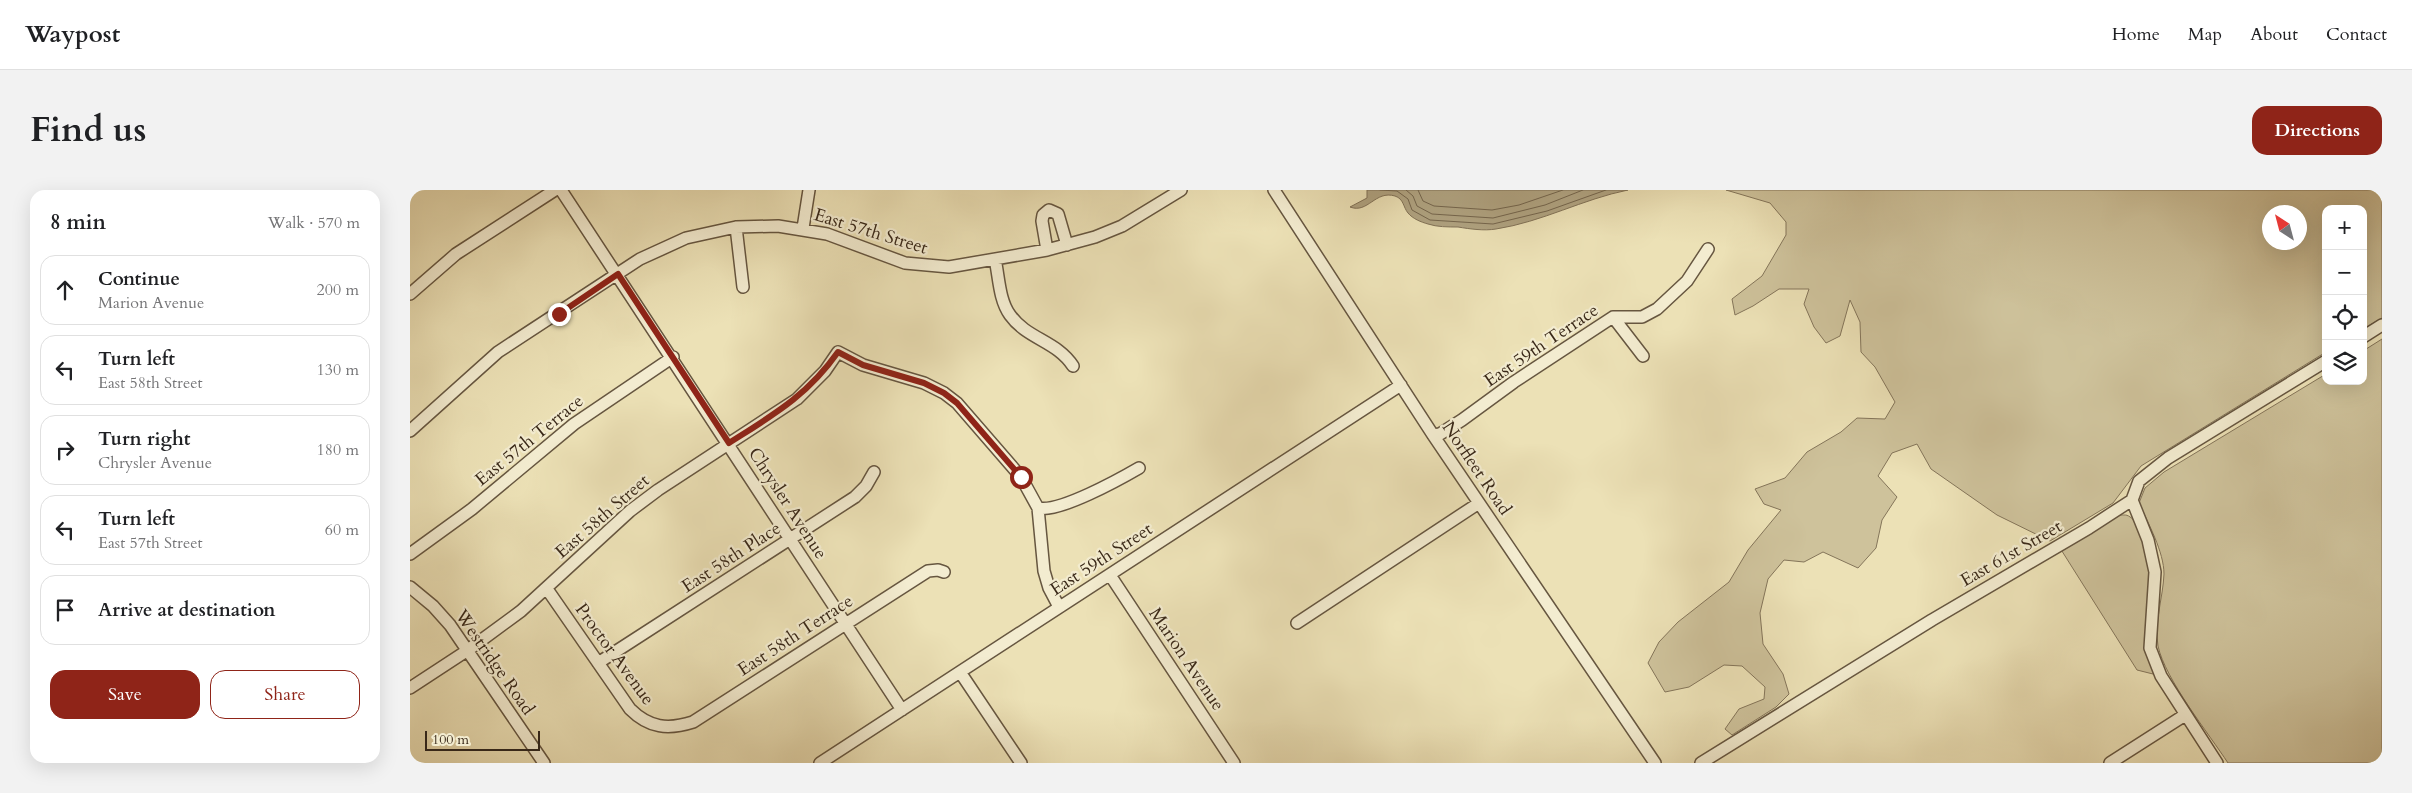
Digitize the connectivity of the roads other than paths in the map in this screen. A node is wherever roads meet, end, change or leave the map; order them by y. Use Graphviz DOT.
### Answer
graph roads {
  1 [pos="555,190"];
  2 [pos="561,190"];
  3 [pos="809,190"];
  4 [pos="1180,190"];
  5 [pos="1274,190"];
  6 [pos="736,227"];
  7 [pos="803,228"];
  8 [pos="1067,246"];
  9 [pos="1708,249"];
  10 [pos="1047,250"];
  11 [pos="995,259"];
  12 [pos="618,274"];
  13 [pos="743,287"];
  14 [pos="410,294"];
  15 [pos="1613,317"];
  16 [pos="2382,325"];
  17 [pos="2367,334"];
  18 [pos="1643,356"];
  19 [pos="673,357"];
  20 [pos="2322,363"];
  21 [pos="1073,366"];
  22 [pos="1401,385"];
  23 [pos="410,431"];
  24 [pos="1433,436"];
  25 [pos="729,443"];
  26 [pos="1139,468"];
  27 [pos="874,472"];
  28 [pos="2132,500"];
  29 [pos="1479,503"];
  30 [pos="1038,508"];
  31 [pos="791,539"];
  32 [pos="410,554"];
  33 [pos="944,572"];
  34 [pos="1110,575"];
  35 [pos="410,587"];
  36 [pos="547,590"];
  37 [pos="1060,607"];
  38 [pos="1297,623"];
  39 [pos="846,624"];
  40 [pos="468,650"];
  41 [pos="598,663"];
  42 [pos="960,672"];
  43 [pos="410,688"];
  44 [pos="902,710"];
  45 [pos="2185,715"];
  46 [pos="664,727"];
  47 [pos="1016,761"];
  48 [pos="544,763"];
  49 [pos="820,763"];
  50 [pos="1234,763"];
  51 [pos="1655,763"];
  52 [pos="1700,763"];
  53 [pos="2110,763"];
  54 [pos="2217,763"];
  1 -- 14 [label="street"];
  2 -- 12 [label="street, Chrysler Avenue"];
  3 -- 7 [label="street"];
  4 -- 8 [label="street"];
  5 -- 22 [label="street, Norfleet Road"];
  6 -- 7 [label="street, East 57th Street"];
  6 -- 12 [label="street, East 57th Street"];
  6 -- 13 [label="street"];
  7 -- 11 [label="street, East 57th Street"];
  8 -- 10 [label="street"];
  8 -- 10 [label="street"];
  9 -- 15 [label="street, East 59th Terrace"];
  10 -- 11 [label="street"];
  11 -- 21 [label="street"];
  12 -- 19 [label="street, Chrysler Avenue"];
  12 -- 23 [label="street, East 57th Street"];
  15 -- 18 [label="street"];
  15 -- 24 [label="street, East 59th Terrace"];
  16 -- 17 [label="street"];
  19 -- 25 [label="street, Chrysler Avenue"];
  19 -- 32 [label="street, East 57th Terrace"];
  20 -- 28 [label="street"];
  22 -- 24 [label="street, Norfleet Road"];
  22 -- 34 [label="street, East 59th Street"];
  24 -- 29 [label="street, Norfleet Road"];
  25 -- 30 [label="street, East 58th Street"];
  25 -- 31 [label="street, Chrysler Avenue"];
  25 -- 36 [label="street, East 58th Street"];
  26 -- 30 [label="street"];
  27 -- 31 [label="street, East 58th Place"];
  28 -- 45 [label="street"];
  28 -- 52 [label="street, East 61st Street"];
  29 -- 38 [label="street"];
  29 -- 51 [label="street, Norfleet Road"];
  30 -- 37 [label="street"];
  31 -- 39 [label="street, Chrysler Avenue"];
  31 -- 41 [label="street, East 58th Place"];
  33 -- 39 [label="street, East 58th Terrace"];
  34 -- 37 [label="street, East 59th Street"];
  34 -- 50 [label="street, Marion Avenue"];
  35 -- 40 [label="street, Westridge Road"];
  36 -- 40 [label="street, East 58th Street"];
  36 -- 41 [label="street, Proctor Avenue"];
  37 -- 42 [label="street, East 59th Street"];
  39 -- 44 [label="street, Chrysler Avenue"];
  39 -- 46 [label="street, East 58th Terrace"];
  40 -- 43 [label="street, East 58th Street"];
  40 -- 48 [label="street, Westridge Road"];
  41 -- 46 [label="street, Proctor Avenue"];
  42 -- 44 [label="street, East 59th Street"];
  42 -- 47 [label="street"];
  44 -- 49 [label="street, East 59th Street"];
  45 -- 53 [label="street"];
  45 -- 54 [label="street"];
}
